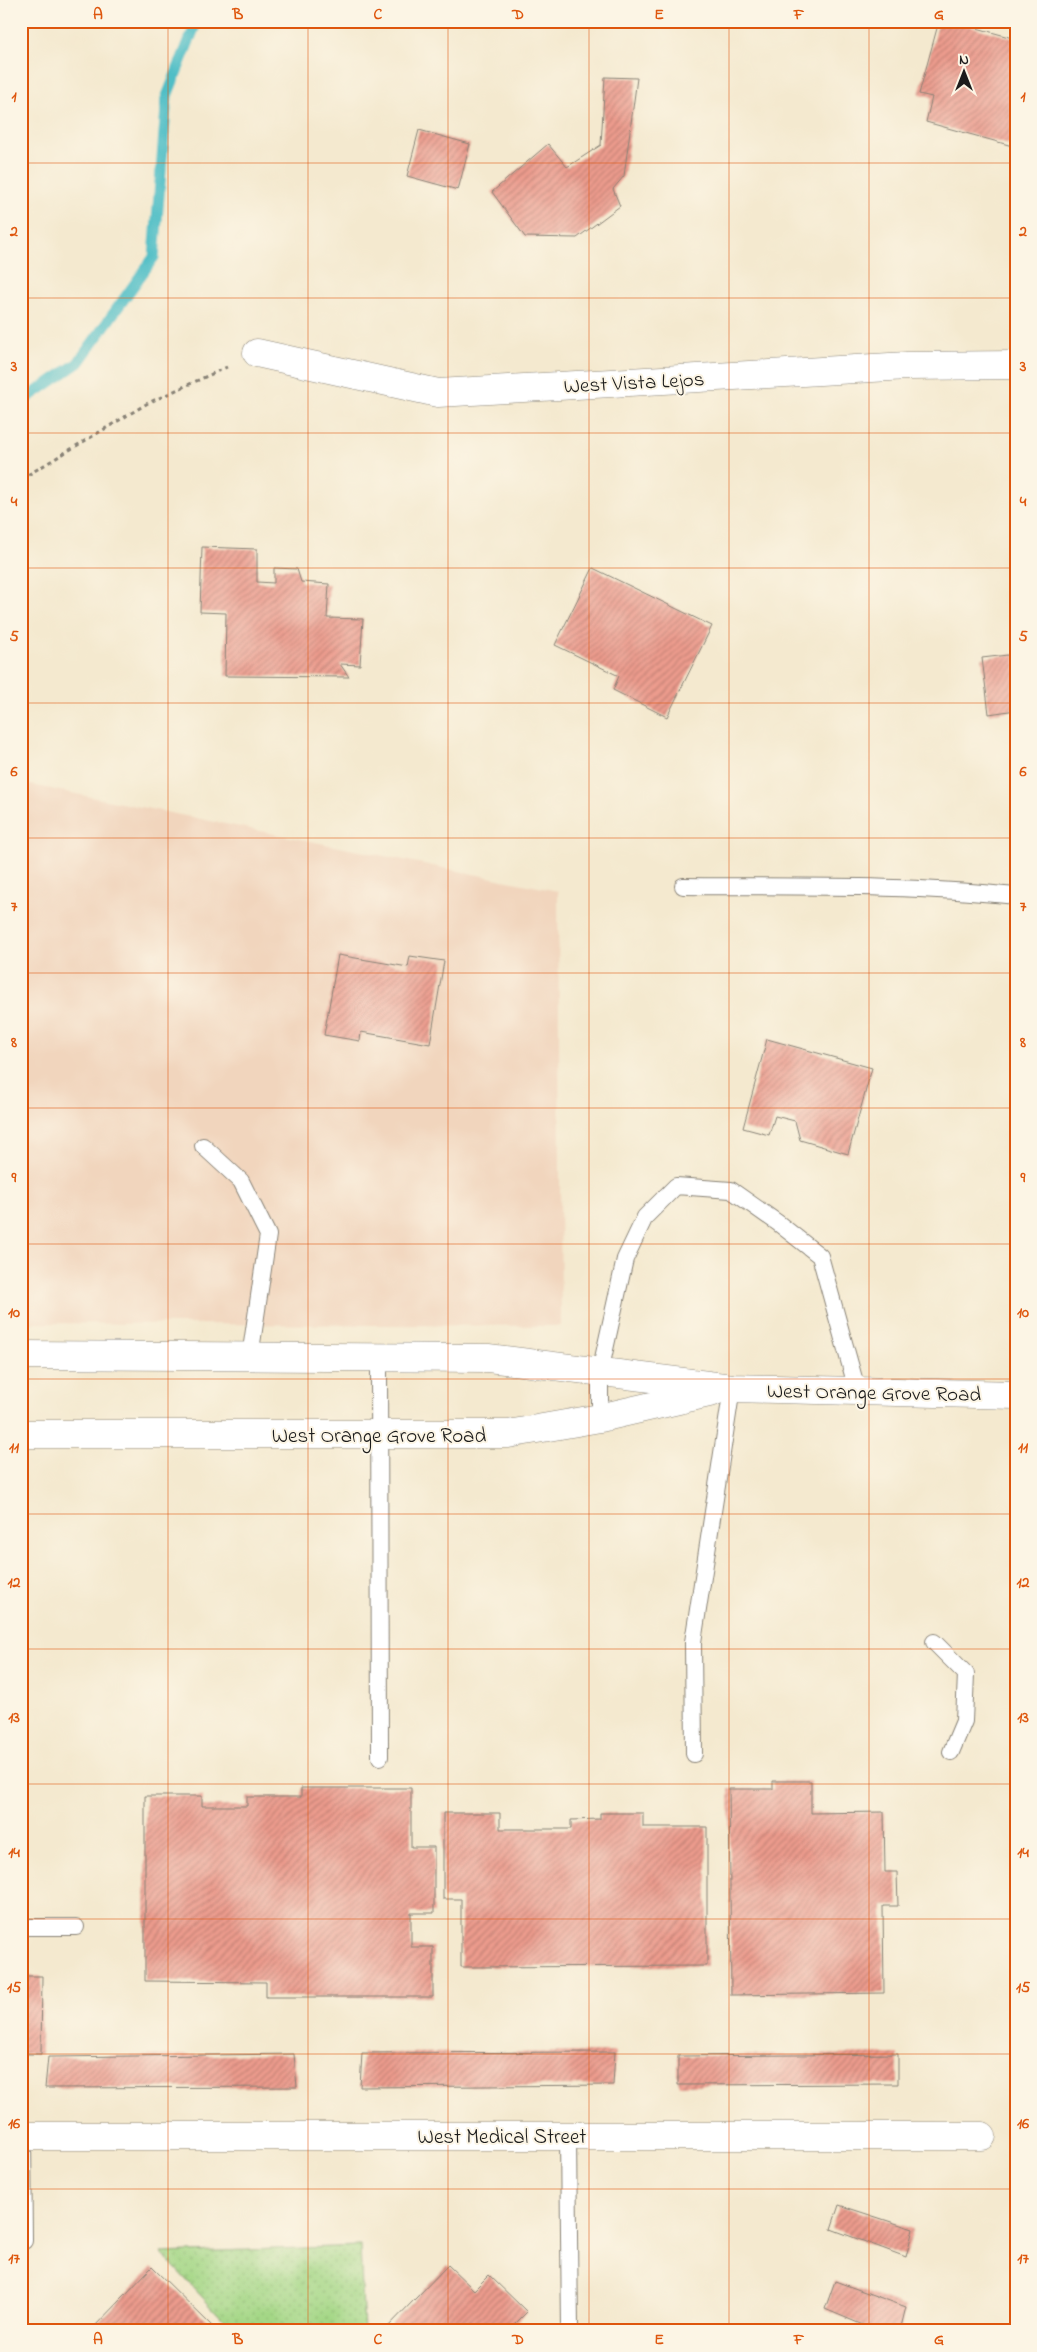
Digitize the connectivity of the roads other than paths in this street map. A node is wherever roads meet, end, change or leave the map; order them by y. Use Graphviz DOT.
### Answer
graph roads {
  1 [pos="257,354"];
  2 [pos="1016,364"];
  3 [pos="683,886"];
  4 [pos="1016,896"];
  5 [pos="203,1146"];
  6 [pos="21,1355"];
  7 [pos="250,1357"];
  8 [pos="379,1358"];
  9 [pos="600,1372"];
  10 [pos="732,1388"];
  11 [pos="858,1392"];
  12 [pos="1016,1395"];
  13 [pos="600,1418"];
  14 [pos="21,1434"];
  15 [pos="380,1436"];
  16 [pos="934,1642"];
  17 [pos="951,1752"];
  18 [pos="694,1754"];
  19 [pos="380,1757"];
  20 [pos="21,1927"];
  21 [pos="76,1927"];
  22 [pos="22,2136"];
  23 [pos="568,2136"];
  24 [pos="982,2136"];
  25 [pos="24,2241"];
  26 [pos="570,2331"];
  1 -- 2 [label="main road, West Vista Lejos"];
  3 -- 4 [label="lane"];
  5 -- 7 [label="lane"];
  6 -- 7 [label="main road, West Orange Grove Road"];
  7 -- 8 [label="main road, West Orange Grove Road"];
  8 -- 9 [label="main road, West Orange Grove Road"];
  8 -- 15 [label="lane"];
  9 -- 10 [label="main road, West Orange Grove Road"];
  9 -- 11 [label="lane"];
  9 -- 13 [label="lane"];
  10 -- 11 [label="main road, West Orange Grove Road"];
  10 -- 13 [label="main road, West Orange Grove Road"];
  10 -- 18 [label="lane"];
  11 -- 12 [label="main road, West Orange Grove Road"];
  13 -- 15 [label="main road, West Orange Grove Road"];
  14 -- 15 [label="main road, West Orange Grove Road"];
  15 -- 19 [label="lane"];
  16 -- 17 [label="lane"];
  20 -- 21 [label="lane"];
  22 -- 23 [label="main road, West Medical Street"];
  22 -- 25 [label="lane"];
  23 -- 24 [label="main road, West Medical Street"];
  23 -- 26 [label="lane"];
}
